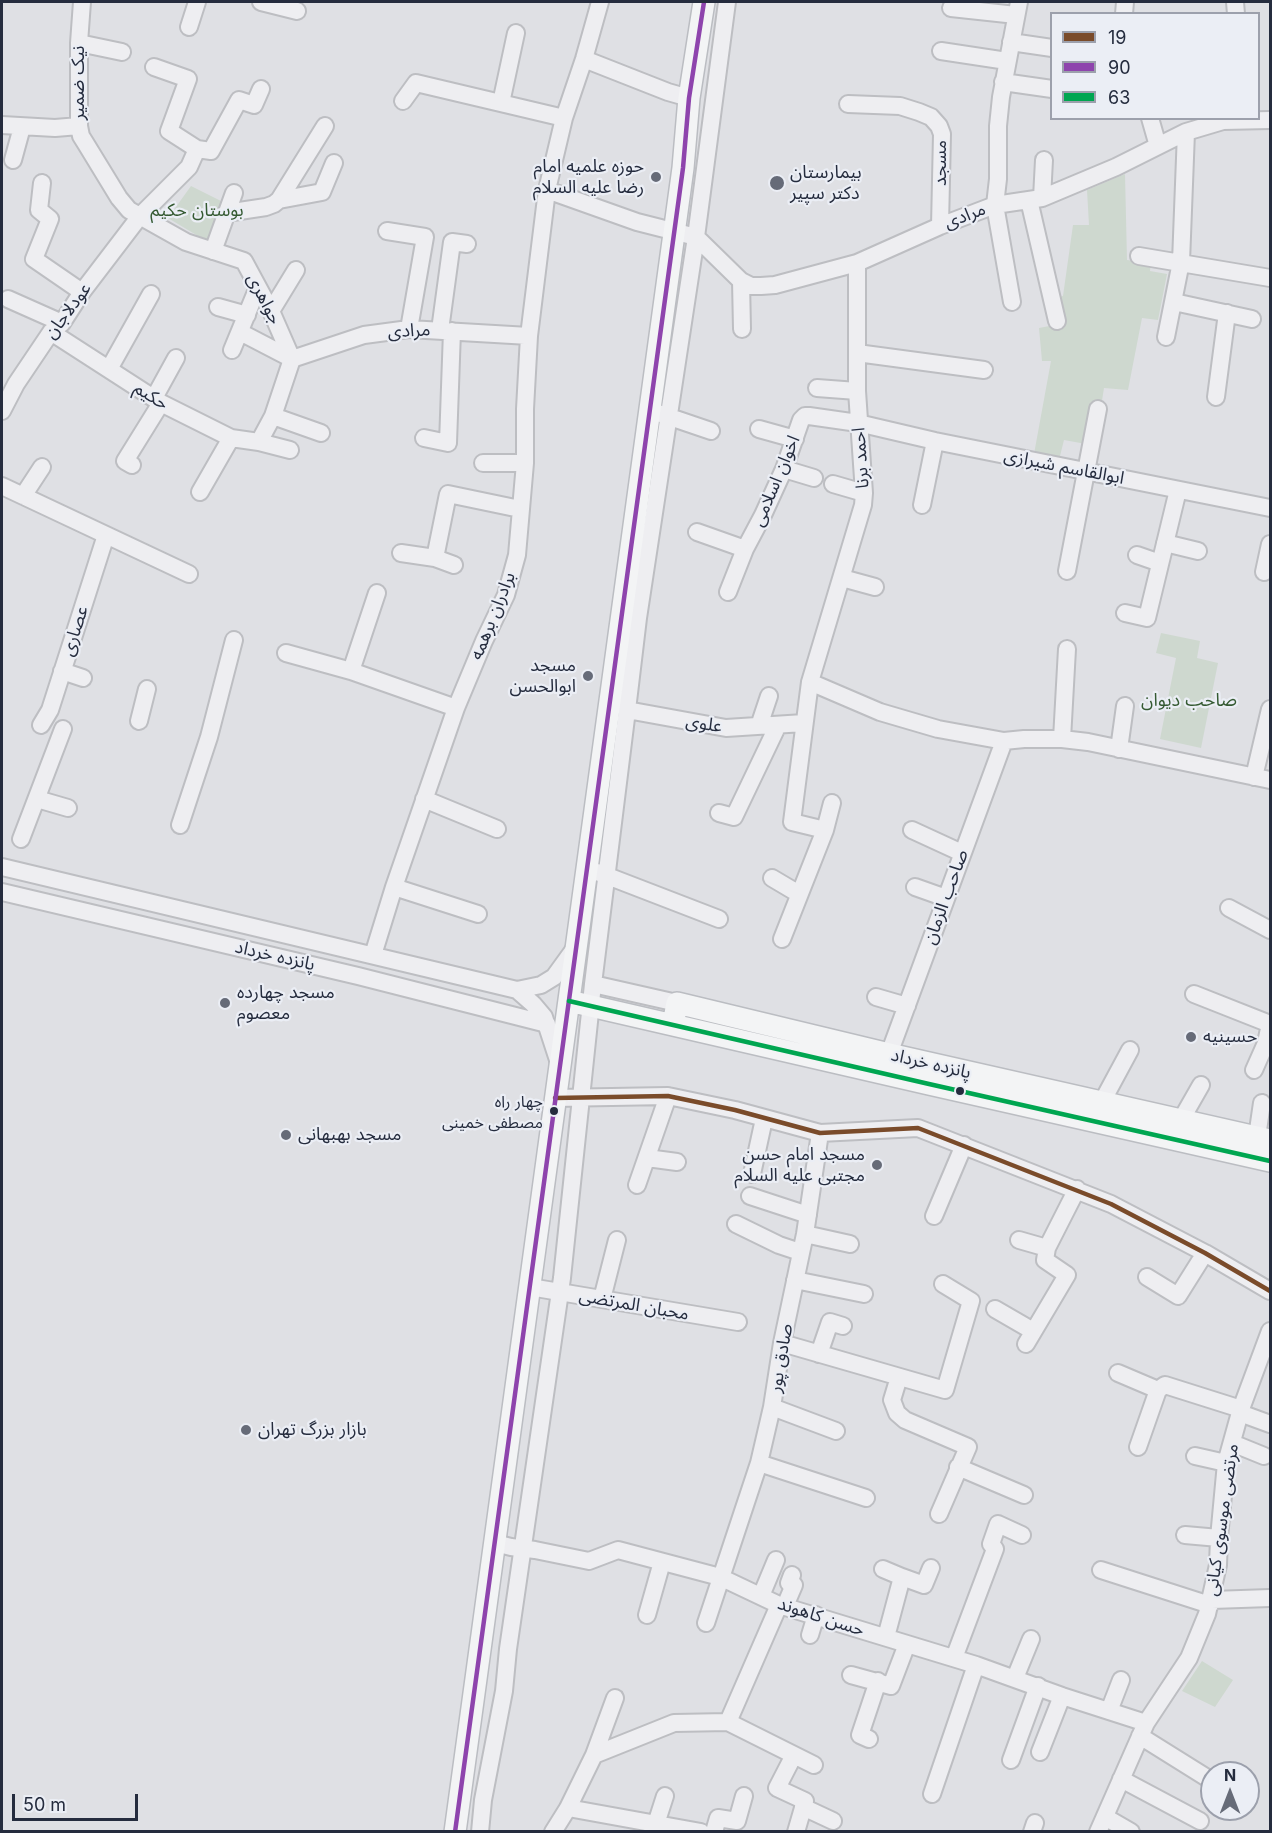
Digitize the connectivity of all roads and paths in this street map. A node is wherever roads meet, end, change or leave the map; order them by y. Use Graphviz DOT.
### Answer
graph roads {
  1 [pos="82,2"];
  2 [pos="196,2"];
  3 [pos="261,2"];
  4 [pos="600,2"];
  5 [pos="704,2"];
  6 [pos="727,2"];
  7 [pos="1018,8"];
  8 [pos="951,9"];
  9 [pos="297,11"];
  10 [pos="189,27"];
  11 [pos="516,33"];
  12 [pos="1011,42"];
  13 [pos="79,43"];
  14 [pos="1050,48"];
  15 [pos="941,51"];
  16 [pos="122,52"];
  17 [pos="584,59"];
  18 [pos="1007,62"];
  19 [pos="154,67"];
  20 [pos="1003,82"];
  21 [pos="261,89"];
  22 [pos="1050,90"];
  23 [pos="689,98"];
  24 [pos="403,101"];
  25 [pos="501,103"];
  26 [pos="848,104"];
  27 [pos="564,118"];
  28 [pos="1151,120"];
  29 [pos="1223,120"];
  30 [pos="1270,120"];
  31 [pos="2,125"];
  32 [pos="79,126"];
  33 [pos="325,126"];
  34 [pos="22,127"];
  35 [pos="1186,132"];
  36 [pos="1158,146"];
  37 [pos="196,149"];
  38 [pos="14,160"];
  39 [pos="1044,160"];
  40 [pos="334,164"];
  41 [pos="42,183"];
  42 [pos="547,190"];
  43 [pos="234,193"];
  44 [pos="1035,199"];
  45 [pos="279,200"];
  46 [pos="995,205"];
  47 [pos="226,213"];
  48 [pos="140,216"];
  49 [pos="940,226"];
  50 [pos="387,231"];
  51 [pos="674,232"];
  52 [pos="696,237"];
  53 [pos="467,244"];
  54 [pos="213,251"];
  55 [pos="1138,256"];
  56 [pos="1181,262"];
  57 [pos="857,263"];
  58 [pos="296,270"];
  59 [pos="1270,278"];
  60 [pos="741,281"];
  61 [pos="258,287"];
  62 [pos="82,292"];
  63 [pos="151,294"];
  64 [pos="8,299"];
  65 [pos="1012,302"];
  66 [pos="1174,302"];
  67 [pos="218,308"];
  68 [pos="271,311"];
  69 [pos="1227,313"];
  70 [pos="247,315"];
  71 [pos="1252,319"];
  72 [pos="1056,321"];
  73 [pos="57,327"];
  74 [pos="409,329"];
  75 [pos="742,329"];
  76 [pos="446,330"];
  77 [pos="240,332"];
  78 [pos="529,336"];
  79 [pos="1166,337"];
  80 [pos="232,350"];
  81 [pos="857,353"];
  82 [pos="176,358"];
  83 [pos="292,359"];
  84 [pos="108,369"];
  85 [pos="984,370"];
  86 [pos="9,380"];
  87 [pos="817,388"];
  88 [pos="857,392"];
  89 [pos="1216,396"];
  90 [pos="157,400"];
  91 [pos="1098,409"];
  92 [pos="2,411"];
  93 [pos="659,413"];
  94 [pos="273,416"];
  95 [pos="858,423"];
  96 [pos="759,429"];
  97 [pos="711,431"];
  98 [pos="321,433"];
  99 [pos="231,438"];
  100 [pos="423,438"];
  101 [pos="795,439"];
  102 [pos="935,441"];
  103 [pos="259,442"];
  104 [pos="290,450"];
  105 [pos="483,463"];
  106 [pos="525,463"];
  107 [pos="132,465"];
  108 [pos="42,467"];
  109 [pos="784,468"];
  110 [pos="1086,471"];
  111 [pos="814,478"];
  112 [pos="833,484"];
  113 [pos="2,486"];
  114 [pos="1178,490"];
  115 [pos="200,492"];
  116 [pos="864,493"];
  117 [pos="23,496"];
  118 [pos="922,505"];
  119 [pos="1270,508"];
  120 [pos="520,509"];
  121 [pos="697,532"];
  122 [pos="106,535"];
  123 [pos="1165,543"];
  124 [pos="1270,544"];
  125 [pos="745,549"];
  126 [pos="1198,551"];
  127 [pos="401,553"];
  128 [pos="1137,555"];
  129 [pos="435,558"];
  130 [pos="1160,564"];
  131 [pos="454,565"];
  132 [pos="1067,571"];
  133 [pos="1264,572"];
  134 [pos="189,574"];
  135 [pos="842,578"];
  136 [pos="875,587"];
  137 [pos="728,592"];
  138 [pos="377,593"];
  139 [pos="1125,613"];
  140 [pos="234,640"];
  141 [pos="1067,649"];
  142 [pos="286,653"];
  143 [pos="62,671"];
  144 [pos="351,671"];
  145 [pos="83,678"];
  146 [pos="810,682"];
  147 [pos="147,689"];
  148 [pos="610,695"];
  149 [pos="769,696"];
  150 [pos="1125,706"];
  151 [pos="456,708"];
  152 [pos="1270,709"];
  153 [pos="627,710"];
  154 [pos="139,721"];
  155 [pos="804,723"];
  156 [pos="41,725"];
  157 [pos="778,725"];
  158 [pos="759,726"];
  159 [pos="63,729"];
  160 [pos="1062,739"];
  161 [pos="1004,741"];
  162 [pos="1119,749"];
  163 [pos="1262,779"];
  164 [pos="37,799"];
  165 [pos="423,799"];
  166 [pos="832,803"];
  167 [pos="68,808"];
  168 [pos="719,813"];
  169 [pos="180,825"];
  170 [pos="497,829"];
  171 [pos="825,830"];
  172 [pos="912,830"];
  173 [pos="21,839"];
  174 [pos="962,853"];
  175 [pos="2,867"];
  176 [pos="596,872"];
  177 [pos="772,878"];
  178 [pos="394,886"];
  179 [pos="915,887"];
  180 [pos="2,892"];
  181 [pos="799,894"];
  182 [pos="946,898"];
  183 [pos="1229,908"];
  184 [pos="478,914"];
  185 [pos="719,919"];
  186 [pos="1270,930"];
  187 [pos="782,939"];
  188 [pos="576,946"];
  189 [pos="374,955"];
  190 [pos="593,984"];
  191 [pos="518,990"];
  192 [pos="1194,994"];
  193 [pos="876,997"];
  194 [pos="569,1000"];
  195 [pos="677,1003"];
  196 [pos="591,1006"];
  197 [pos="907,1006"];
  198 [pos="546,1024"];
  199 [pos="673,1026"];
  200 [pos="1268,1045"];
  201 [pos="1130,1050"];
  202 [pos="889,1054"];
  203 [pos="560,1066"];
  204 [pos="1254,1070"];
  205 [pos="1201,1085"];
  206 [pos="668,1096"];
  207 [pos="555,1098"];
  208 [pos="582,1098"];
  209 [pos="1102,1102"];
  210 [pos="1059,1103"];
  211 [pos="1262,1103"];
  212 [pos="764,1119"];
  213 [pos="1181,1120"];
  214 [pos="820,1133"];
  215 [pos="1264,1139"];
  216 [pos="964,1145"];
  217 [pos="647,1158"];
  218 [pos="1270,1161"];
  219 [pos="677,1162"];
  220 [pos="752,1174"];
  221 [pos="637,1185"];
  222 [pos="1077,1189"];
  223 [pos="750,1196"];
  224 [pos="808,1215"];
  225 [pos="934,1216"];
  226 [pos="736,1224"];
  227 [pos="805,1234"];
  228 [pos="617,1240"];
  229 [pos="1019,1240"];
  230 [pos="850,1244"];
  231 [pos="1047,1248"];
  232 [pos="800,1252"];
  233 [pos="1205,1253"];
  234 [pos="1147,1277"];
  235 [pos="795,1280"];
  236 [pos="943,1284"];
  237 [pos="530,1287"];
  238 [pos="1270,1291"];
  239 [pos="560,1292"];
  240 [pos="864,1294"];
  241 [pos="602,1299"];
  242 [pos="995,1309"];
  243 [pos="738,1322"];
  244 [pos="843,1326"];
  245 [pos="1270,1331"];
  246 [pos="782,1343"];
  247 [pos="819,1354"];
  248 [pos="1118,1373"];
  249 [pos="899,1377"];
  250 [pos="1158,1390"];
  251 [pos="772,1407"];
  252 [pos="1240,1411"];
  253 [pos="1270,1424"];
  254 [pos="836,1431"];
  255 [pos="1232,1443"];
  256 [pos="1138,1447"];
  257 [pos="1195,1456"];
  258 [pos="1264,1456"];
  259 [pos="759,1463"];
  260 [pos="1226,1463"];
  261 [pos="958,1467"];
  262 [pos="1024,1495"];
  263 [pos="866,1498"];
  264 [pos="939,1514"];
  265 [pos="1022,1534"];
  266 [pos="1185,1534"];
  267 [pos="1219,1538"];
  268 [pos="495,1543"];
  269 [pos="522,1549"];
  270 [pos="776,1560"];
  271 [pos="662,1562"];
  272 [pos="931,1568"];
  273 [pos="883,1569"];
  274 [pos="1101,1570"];
  275 [pos="792,1575"];
  276 [pos="720,1577"];
  277 [pos="902,1577"];
  278 [pos="761,1596"];
  279 [pos="1270,1598"];
  280 [pos="1211,1602"];
  281 [pos="782,1605"];
  282 [pos="647,1615"];
  283 [pos="816,1616"];
  284 [pos="706,1623"];
  285 [pos="810,1635"];
  286 [pos="886,1637"];
  287 [pos="1031,1639"];
  288 [pos="908,1644"];
  289 [pos="954,1658"];
  290 [pos="976,1665"];
  291 [pos="851,1675"];
  292 [pos="1015,1678"];
  293 [pos="1121,1680"];
  294 [pos="884,1684"];
  295 [pos="1038,1686"];
  296 [pos="1062,1696"];
  297 [pos="615,1698"];
  298 [pos="1109,1711"];
  299 [pos="728,1722"];
  300 [pos="1143,1729"];
  301 [pos="869,1739"];
  302 [pos="1041,1752"];
  303 [pos="594,1755"];
  304 [pos="794,1755"];
  305 [pos="1011,1760"];
  306 [pos="813,1765"];
  307 [pos="1200,1772"];
  308 [pos="1121,1779"];
  309 [pos="932,1794"];
  310 [pos="665,1796"];
  311 [pos="744,1796"];
  312 [pos="803,1807"];
  313 [pos="561,1819"];
  314 [pos="833,1821"];
  315 [pos="1200,1821"];
  316 [pos="656,1824"];
  317 [pos="1102,1824"];
  318 [pos="691,1830"];
  319 [pos="455,1832"];
  320 [pos="480,1832"];
  321 [pos="714,1832"];
  322 [pos="796,1832"];
  323 [pos="1131,1832"];
  1 -- 13 [label="street, نیک ضمیر"];
  2 -- 10 [label="street"];
  3 -- 9 [label="street"];
  4 -- 17 [label="street, برادران برهمه"];
  5 -- 23 [label="main road"];
  6 -- 52 [label="street"];
  7 -- 8 [label="street"];
  7 -- 12 [label="street"];
  11 -- 25 [label="street"];
  12 -- 14 [label="street"];
  12 -- 18 [label="street"];
  13 -- 16 [label="street"];
  13 -- 32 [label="street, نیک ضمیر"];
  15 -- 18 [label="street"];
  17 -- 23 [label="street"];
  17 -- 27 [label="street, برادران برهمه"];
  18 -- 20 [label="street"];
  19 -- 37 [label="street"];
  20 -- 22 [label="street"];
  20 -- 46 [label="street"];
  21 -- 37 [label="street"];
  23 -- 51 [label="main road"];
  24 -- 25 [label="street"];
  25 -- 27 [label="street"];
  26 -- 49 [label="street, مسجد"];
  27 -- 42 [label="street, برادران برهمه"];
  28 -- 36 [label="street"];
  29 -- 30 [label="street, مرادی"];
  29 -- 35 [label="street, مرادی"];
  31 -- 34 [label="street"];
  32 -- 34 [label="street"];
  32 -- 48 [label="street, نیک ضمیر"];
  33 -- 45 [label="street"];
  34 -- 38 [label="street"];
  35 -- 36 [label="street, مرادی"];
  35 -- 56 [label="street"];
  36 -- 44 [label="street, مرادی"];
  37 -- 48 [label="street"];
  39 -- 44 [label="street"];
  40 -- 45 [label="street"];
  41 -- 62 [label="street"];
  42 -- 51 [label="street"];
  42 -- 78 [label="street, برادران برهمه"];
  43 -- 47 [label="street"];
  44 -- 46 [label="street, مرادی"];
  44 -- 72 [label="street"];
  45 -- 47 [label="street"];
  46 -- 49 [label="street, مرادی"];
  46 -- 65 [label="street"];
  47 -- 54 [label="street"];
  48 -- 54 [label="street, جواهری"];
  48 -- 62 [label="street, عودلاجان"];
  49 -- 57 [label="street, مرادی"];
  50 -- 74 [label="street"];
  51 -- 52 [label="street"];
  51 -- 93 [label="main road"];
  52 -- 60 [label="street"];
  52 -- 93 [label="street"];
  53 -- 76 [label="street"];
  54 -- 61 [label="street, جواهری"];
  55 -- 56 [label="street"];
  56 -- 59 [label="street"];
  56 -- 66 [label="street"];
  57 -- 60 [label="street, مرادی"];
  57 -- 81 [label="street, احمد برنا"];
  58 -- 68 [label="street"];
  60 -- 75 [label="street"];
  61 -- 68 [label="street, جواهری"];
  61 -- 70 [label="street"];
  62 -- 73 [label="street, عودلاجان"];
  63 -- 84 [label="street"];
  64 -- 73 [label="street, حکیم"];
  66 -- 69 [label="street"];
  66 -- 79 [label="street"];
  67 -- 70 [label="street"];
  68 -- 83 [label="street, جواهری"];
  69 -- 71 [label="street"];
  69 -- 89 [label="street"];
  70 -- 77 [label="street"];
  73 -- 84 [label="street, حکیم"];
  73 -- 86 [label="street, عودلاجان"];
  74 -- 76 [label="street, مرادی"];
  74 -- 83 [label="street, مرادی"];
  76 -- 78 [label="street, مرادی"];
  76 -- 100 [label="street"];
  77 -- 80 [label="street"];
  77 -- 83 [label="street"];
  78 -- 106 [label="street, برادران برهمه"];
  81 -- 85 [label="street"];
  81 -- 88 [label="street, احمد برنا"];
  82 -- 90 [label="street"];
  83 -- 94 [label="street"];
  84 -- 90 [label="street, حکیم"];
  86 -- 92 [label="street, عودلاجان"];
  87 -- 88 [label="street"];
  88 -- 95 [label="street, احمد برنا"];
  90 -- 99 [label="street, حکیم"];
  90 -- 107 [label="street"];
  91 -- 110 [label="street"];
  93 -- 97 [label="street"];
  93 -- 148 [label="main road"];
  93 -- 153 [label="street"];
  94 -- 98 [label="street"];
  94 -- 103 [label="street"];
  95 -- 101 [label="street, اخوان اسلامی"];
  95 -- 102 [label="street, ابوالقاسم شیرازی"];
  95 -- 116 [label="street, احمد برنا"];
  96 -- 101 [label="street"];
  99 -- 103 [label="street, حکیم"];
  99 -- 115 [label="street"];
  101 -- 109 [label="street, اخوان اسلامی"];
  102 -- 110 [label="street, ابوالقاسم شیرازی"];
  102 -- 118 [label="street"];
  103 -- 104 [label="street, حکیم"];
  105 -- 106 [label="street"];
  106 -- 120 [label="street, برادران برهمه"];
  108 -- 117 [label="street"];
  109 -- 111 [label="street"];
  109 -- 125 [label="street, اخوان اسلامی"];
  110 -- 114 [label="street, ابوالقاسم شیرازی"];
  110 -- 132 [label="street"];
  112 -- 116 [label="street"];
  113 -- 117 [label="street"];
  114 -- 119 [label="street, ابوالقاسم شیرازی"];
  114 -- 123 [label="street"];
  116 -- 135 [label="street, احمد برنا"];
  117 -- 122 [label="street"];
  120 -- 129 [label="street"];
  120 -- 151 [label="street, برادران برهمه"];
  121 -- 125 [label="street, اخوان اسلامی"];
  122 -- 134 [label="street"];
  122 -- 143 [label="street, عصاری"];
  123 -- 126 [label="street"];
  123 -- 130 [label="street"];
  124 -- 133 [label="street"];
  125 -- 137 [label="street"];
  127 -- 129 [label="street"];
  128 -- 130 [label="street"];
  129 -- 131 [label="street"];
  130 -- 139 [label="street"];
  135 -- 136 [label="street"];
  135 -- 146 [label="street, احمد برنا"];
  138 -- 144 [label="street"];
  140 -- 169 [label="street"];
  141 -- 160 [label="street"];
  142 -- 144 [label="street"];
  143 -- 145 [label="street"];
  143 -- 156 [label="street, عصاری"];
  144 -- 151 [label="street"];
  146 -- 155 [label="street, احمد برنا"];
  146 -- 161 [label="street"];
  147 -- 154 [label="street"];
  148 -- 153 [label="street"];
  148 -- 176 [label="main road"];
  149 -- 158 [label="street"];
  150 -- 162 [label="street"];
  151 -- 165 [label="street, برادران برهمه"];
  152 -- 163 [label="street"];
  153 -- 158 [label="street, علوی"];
  153 -- 176 [label="street"];
  155 -- 157 [label="street, علوی"];
  155 -- 171 [label="street, احمد برنا"];
  157 -- 158 [label="street, علوی"];
  157 -- 168 [label="street"];
  159 -- 164 [label="street"];
  160 -- 161 [label="street"];
  160 -- 162 [label="street"];
  161 -- 174 [label="street, صاحب الزمان"];
  162 -- 163 [label="street"];
  164 -- 167 [label="street"];
  164 -- 173 [label="street"];
  165 -- 170 [label="street"];
  165 -- 178 [label="street, برادران برهمه"];
  166 -- 171 [label="street"];
  171 -- 181 [label="street"];
  172 -- 174 [label="street"];
  174 -- 182 [label="street, صاحب الزمان"];
  175 -- 189 [label="street, پانزده خرداد"];
  176 -- 185 [label="street"];
  176 -- 188 [label="main road"];
  176 -- 190 [label="street"];
  177 -- 181 [label="street"];
  178 -- 184 [label="street"];
  178 -- 189 [label="street, برادران برهمه"];
  179 -- 182 [label="street"];
  180 -- 198 [label="street, پانزده خرداد"];
  181 -- 187 [label="street"];
  182 -- 197 [label="street, صاحب الزمان"];
  183 -- 186 [label="street"];
  188 -- 191 [label="street"];
  188 -- 194 [label="main road"];
  189 -- 191 [label="street, پانزده خرداد"];
  190 -- 195 [label="street, پانزده خرداد"];
  190 -- 196 [label="street"];
  191 -- 198 [label="street"];
  192 -- 200 [label="street"];
  193 -- 197 [label="street"];
  194 -- 196 [label="main road, پانزده خرداد"];
  194 -- 203 [label="main road"];
  195 -- 199 [label="main road"];
  195 -- 202 [label="main road, پانزده خرداد"];
  196 -- 199 [label="main road, پانزده خرداد"];
  196 -- 208 [label="street"];
  197 -- 202 [label="street, صاحب الزمان"];
  198 -- 203 [label="street"];
  199 -- 210 [label="main road, پانزده خرداد"];
  200 -- 204 [label="street"];
  201 -- 209 [label="street"];
  202 -- 210 [label="main road, پانزده خرداد"];
  203 -- 207 [label="main road"];
  205 -- 213 [label="street"];
  206 -- 208 [label="street"];
  206 -- 212 [label="street"];
  206 -- 217 [label="street"];
  207 -- 208 [label="street"];
  207 -- 237 [label="main road"];
  208 -- 239 [label="street"];
  209 -- 210 [label="main road, پانزده خرداد"];
  209 -- 213 [label="main road, پانزده خرداد"];
  210 -- 218 [label="main road, پانزده خرداد"];
  211 -- 215 [label="street"];
  212 -- 214 [label="street"];
  212 -- 220 [label="street"];
  213 -- 215 [label="main road, پانزده خرداد"];
  214 -- 216 [label="street"];
  214 -- 224 [label="street, صادق پور"];
  216 -- 222 [label="street"];
  216 -- 225 [label="street"];
  217 -- 219 [label="street"];
  217 -- 221 [label="street"];
  222 -- 231 [label="street"];
  222 -- 233 [label="street"];
  223 -- 224 [label="street"];
  224 -- 227 [label="street, صادق پور"];
  226 -- 232 [label="street"];
  227 -- 230 [label="street"];
  227 -- 232 [label="street, صادق پور"];
  228 -- 241 [label="street"];
  229 -- 231 [label="street"];
  231 -- 242 [label="street"];
  232 -- 235 [label="street, صادق پور"];
  233 -- 234 [label="street"];
  233 -- 238 [label="street"];
  235 -- 240 [label="street"];
  235 -- 246 [label="street, صادق پور"];
  236 -- 249 [label="street"];
  237 -- 239 [label="street, محبان المرتضی"];
  237 -- 268 [label="main road"];
  239 -- 241 [label="street, محبان المرتضی"];
  239 -- 269 [label="street"];
  241 -- 243 [label="street, محبان المرتضی"];
  244 -- 247 [label="street"];
  245 -- 252 [label="street, مرتضی موسوی کیانی"];
  246 -- 247 [label="street"];
  246 -- 251 [label="street, صادق پور"];
  247 -- 249 [label="street"];
  248 -- 250 [label="street"];
  249 -- 261 [label="street"];
  250 -- 252 [label="street"];
  250 -- 256 [label="street"];
  251 -- 254 [label="street"];
  251 -- 259 [label="street, صادق پور"];
  252 -- 253 [label="street"];
  252 -- 255 [label="street, مرتضی موسوی کیانی"];
  255 -- 258 [label="street"];
  255 -- 260 [label="street, مرتضی موسوی کیانی"];
  257 -- 260 [label="street"];
  259 -- 263 [label="street"];
  259 -- 276 [label="street, صادق پور"];
  260 -- 267 [label="street, مرتضی موسوی کیانی"];
  261 -- 262 [label="street"];
  261 -- 264 [label="street"];
  265 -- 289 [label="street"];
  266 -- 267 [label="street"];
  267 -- 280 [label="street, مرتضی موسوی کیانی"];
  268 -- 269 [label="street, حسن کاهوند"];
  268 -- 319 [label="main road"];
  269 -- 271 [label="street, حسن کاهوند"];
  269 -- 320 [label="street"];
  270 -- 278 [label="street"];
  271 -- 276 [label="street, حسن کاهوند"];
  271 -- 282 [label="street"];
  272 -- 277 [label="street"];
  273 -- 277 [label="street"];
  274 -- 280 [label="street"];
  275 -- 281 [label="street"];
  276 -- 278 [label="street, حسن کاهوند"];
  276 -- 284 [label="street, صادق پور"];
  277 -- 286 [label="street"];
  278 -- 281 [label="street, حسن کاهوند"];
  279 -- 280 [label="street"];
  280 -- 300 [label="street, مرتضی موسوی کیانی"];
  281 -- 283 [label="street, حسن کاهوند"];
  281 -- 299 [label="street"];
  283 -- 285 [label="street"];
  283 -- 286 [label="street, حسن کاهوند"];
  286 -- 288 [label="street, حسن کاهوند"];
  287 -- 292 [label="street"];
  288 -- 289 [label="street, حسن کاهوند"];
  288 -- 294 [label="street"];
  289 -- 290 [label="street, حسن کاهوند"];
  290 -- 292 [label="street, حسن کاهوند"];
  290 -- 309 [label="street"];
  291 -- 294 [label="street"];
  292 -- 295 [label="street, حسن کاهوند"];
  293 -- 298 [label="street"];
  294 -- 301 [label="street"];
  295 -- 296 [label="street, حسن کاهوند"];
  295 -- 305 [label="street"];
  296 -- 298 [label="street, حسن کاهوند"];
  296 -- 302 [label="street"];
  297 -- 303 [label="street"];
  298 -- 300 [label="street, حسن کاهوند"];
  299 -- 303 [label="street"];
  299 -- 304 [label="street"];
  300 -- 307 [label="street, حسن کاهوند"];
  300 -- 308 [label="street, مرتضی موسوی کیانی"];
  303 -- 313 [label="street"];
  304 -- 306 [label="street"];
  304 -- 312 [label="street"];
  308 -- 315 [label="street"];
  308 -- 317 [label="street, مرتضی موسوی کیانی"];
  310 -- 316 [label="street"];
  311 -- 321 [label="street"];
  312 -- 314 [label="street"];
  312 -- 322 [label="street"];
  313 -- 316 [label="street"];
  316 -- 318 [label="street"];
  317 -- 323 [label="street"];
}
